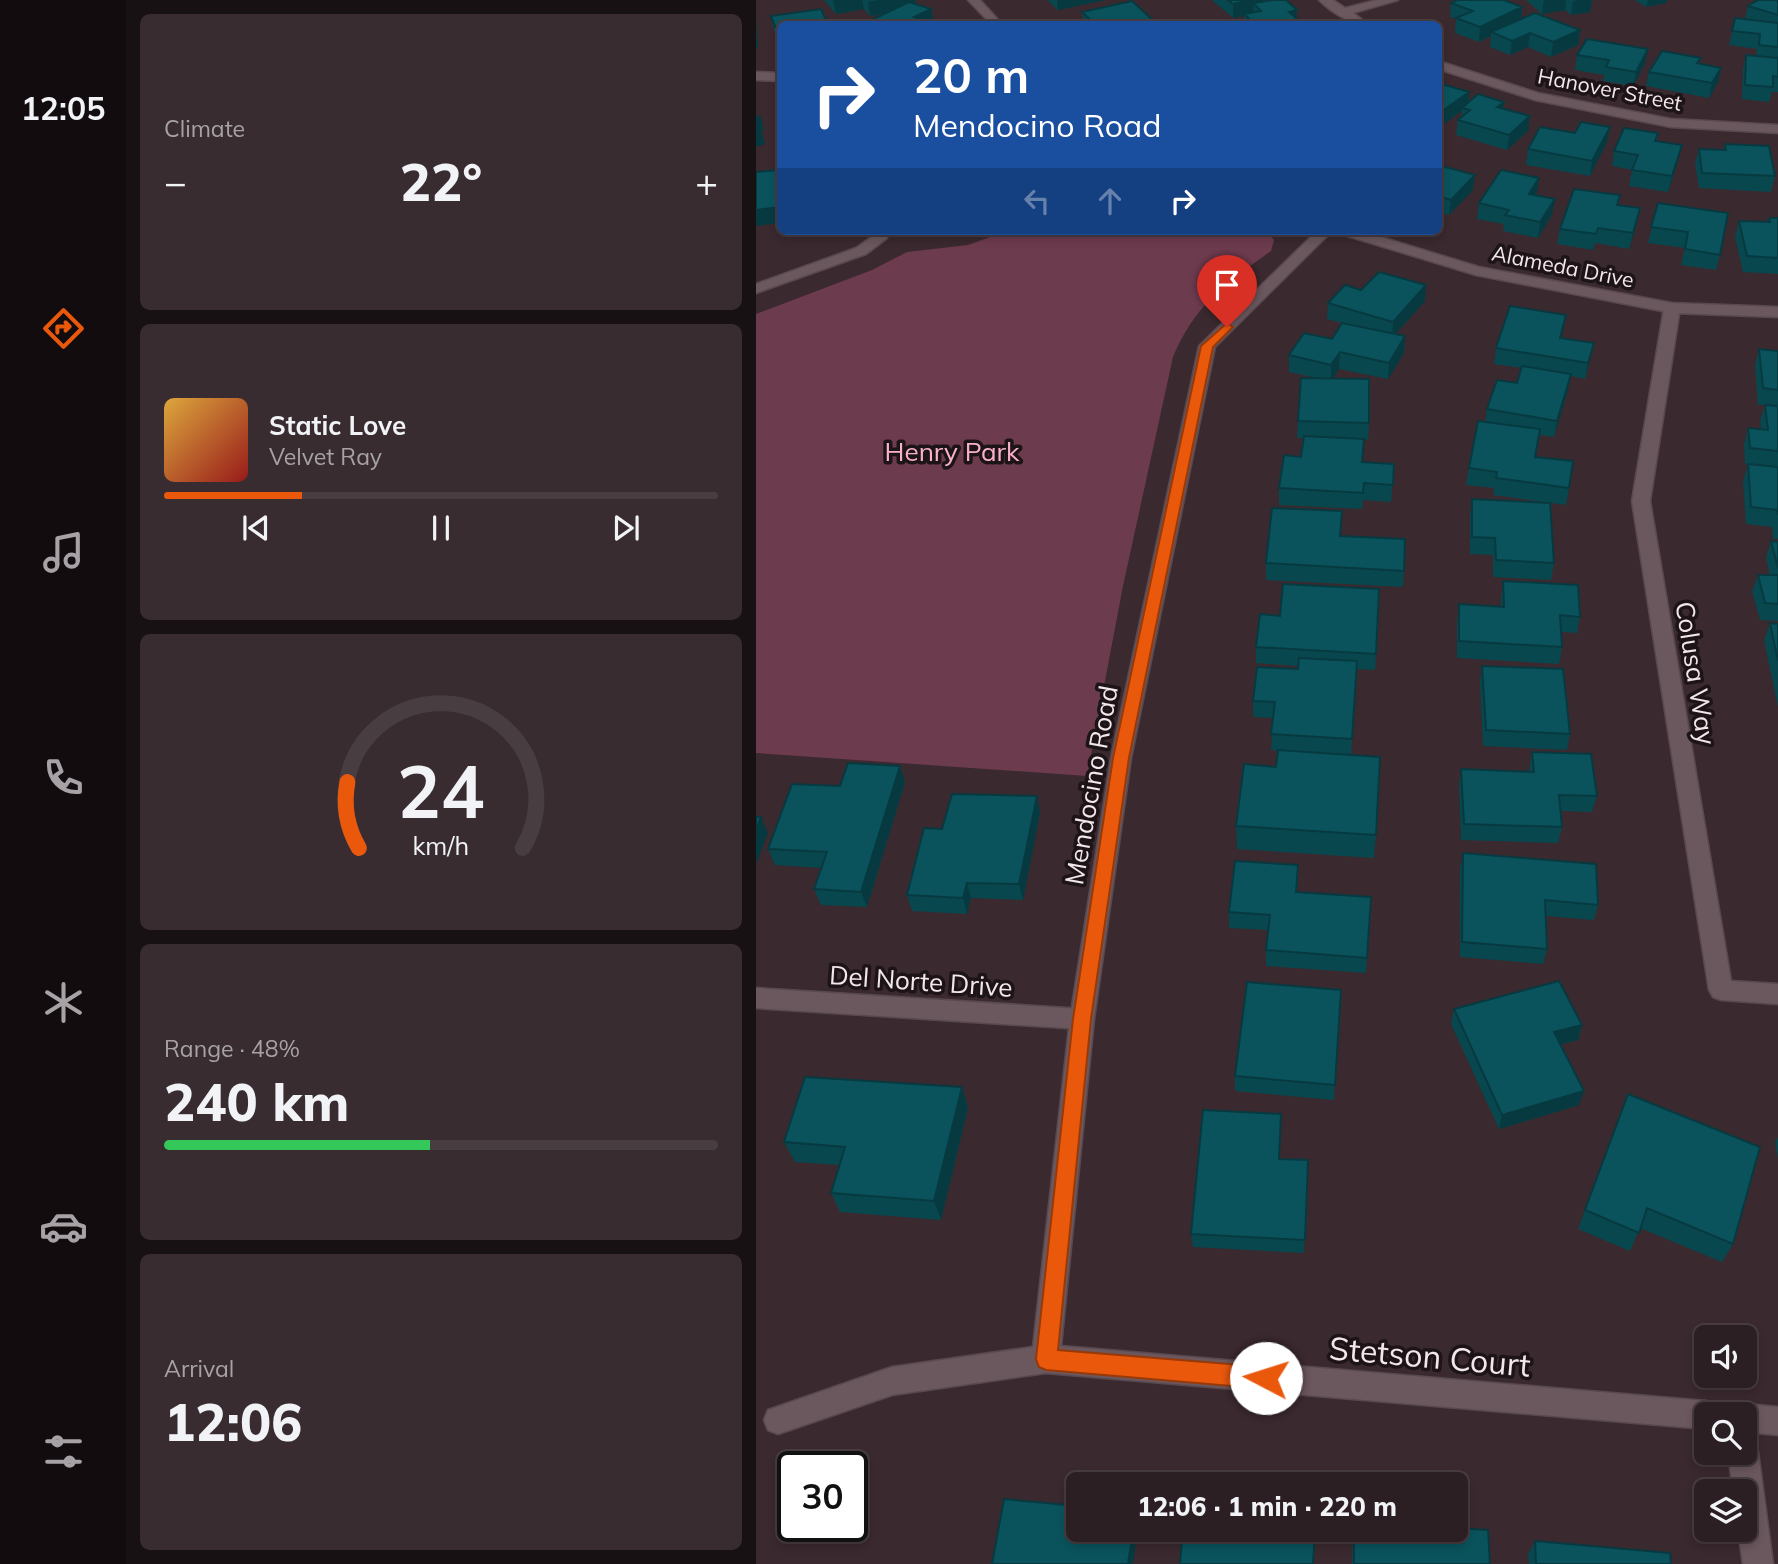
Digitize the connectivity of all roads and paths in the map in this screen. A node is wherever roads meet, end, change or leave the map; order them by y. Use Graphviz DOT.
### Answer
graph roads {
  1 [pos="974,0"];
  2 [pos="1325,0"];
  3 [pos="1392,0"];
  4 [pos="1341,12"];
  5 [pos="994,21"];
  6 [pos="1358,21"];
  7 [pos="1442,66"];
  8 [pos="756,76"];
  9 [pos="777,77"];
  10 [pos="1778,129"];
  11 [pos="880,235"];
  12 [pos="1321,235"];
  13 [pos="1359,235"];
  14 [pos="756,289"];
  15 [pos="1672,308"];
  16 [pos="1778,312"];
  17 [pos="1778,994"];
  18 [pos="756,998"];
  19 [pos="1082,1019"];
  20 [pos="1046,1359"];
  21 [pos="1694,1414"];
  22 [pos="1757,1419"];
  23 [pos="778,1420"];
  24 [pos="1778,1421"];
  25 [pos="1745,1465"];
  26 [pos="1758,1564"];
  1 -- 5 [label="street"];
  2 -- 4 [label="street"];
  3 -- 4 [label="street"];
  4 -- 6 [label="street"];
  7 -- 10 [label="street, Hanover Street"];
  8 -- 9 [label="street"];
  11 -- 14 [label="street"];
  12 -- 19 [label="street, Mendocino Road"];
  13 -- 15 [label="street, Alameda Drive"];
  15 -- 16 [label="street, Alameda Drive"];
  15 -- 17 [label="street, Colusa Way"];
  18 -- 19 [label="street, Del Norte Drive"];
  19 -- 20 [label="street, Mendocino Road"];
  20 -- 21 [label="street, Stetson Court"];
  20 -- 23 [label="street, Stetson Court"];
  22 -- 24 [label="street"];
  25 -- 26 [label="street"];
}
